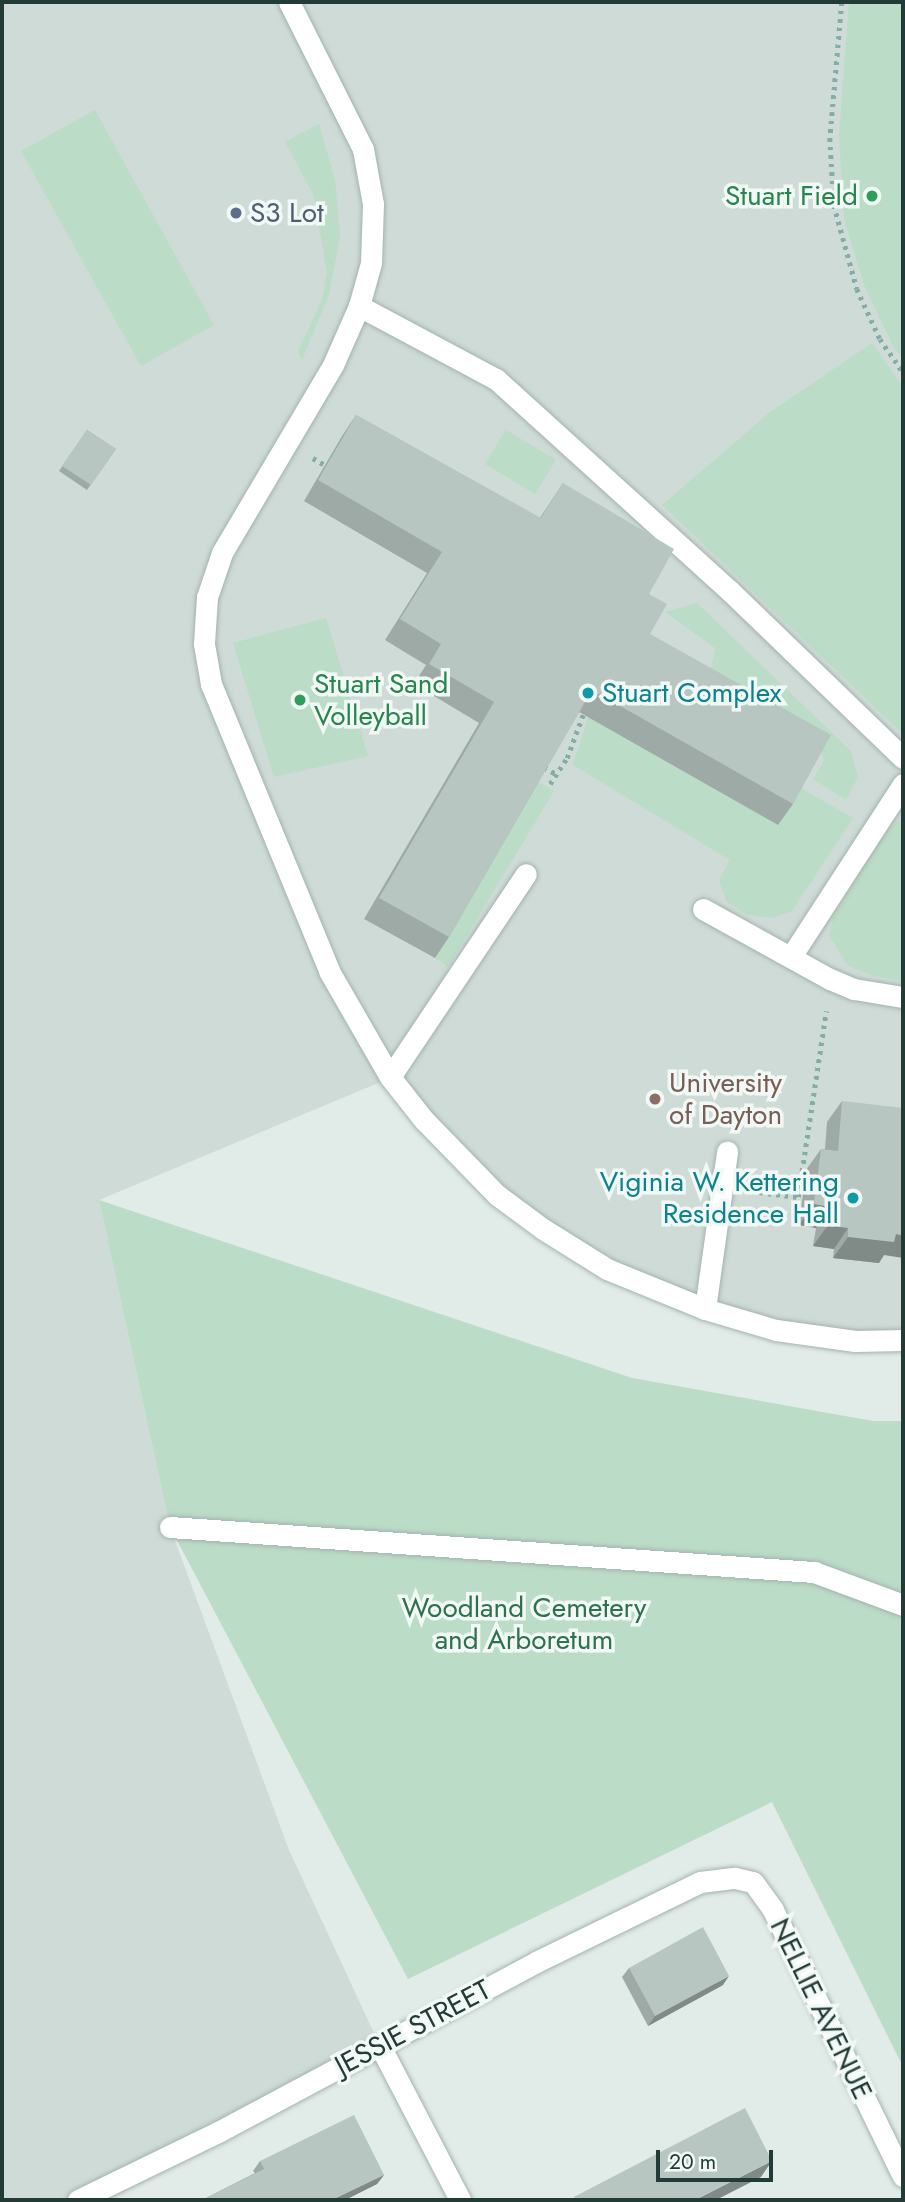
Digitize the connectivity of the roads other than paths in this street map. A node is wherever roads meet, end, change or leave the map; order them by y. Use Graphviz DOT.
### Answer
graph roads {
  1 [pos="289,2"];
  2 [pos="359,306"];
  3 [pos="903,758"];
  4 [pos="903,784"];
  5 [pos="526,874"];
  6 [pos="703,909"];
  7 [pos="792,956"];
  8 [pos="903,997"];
  9 [pos="390,1077"];
  10 [pos="727,1152"];
  11 [pos="705,1309"];
  12 [pos="903,1340"];
  13 [pos="170,1527"];
  14 [pos="903,1605"];
  15 [pos="753,1882"];
  16 [pos="380,2046"];
  17 [pos="903,2176"];
  18 [pos="78,2200"];
  19 [pos="460,2200"];
  1 -- 2 [label="street"];
  2 -- 3 [label="street"];
  2 -- 9 [label="street"];
  4 -- 7 [label="street"];
  5 -- 9 [label="street"];
  6 -- 7 [label="street"];
  7 -- 8 [label="street"];
  9 -- 11 [label="street"];
  10 -- 11 [label="street"];
  11 -- 12 [label="street"];
  13 -- 14 [label="street"];
  15 -- 16 [label="street, JESSIE STREET"];
  15 -- 17 [label="street, NELLIE AVENUE"];
  16 -- 18 [label="street, JESSIE STREET"];
  16 -- 19 [label="street"];
}
